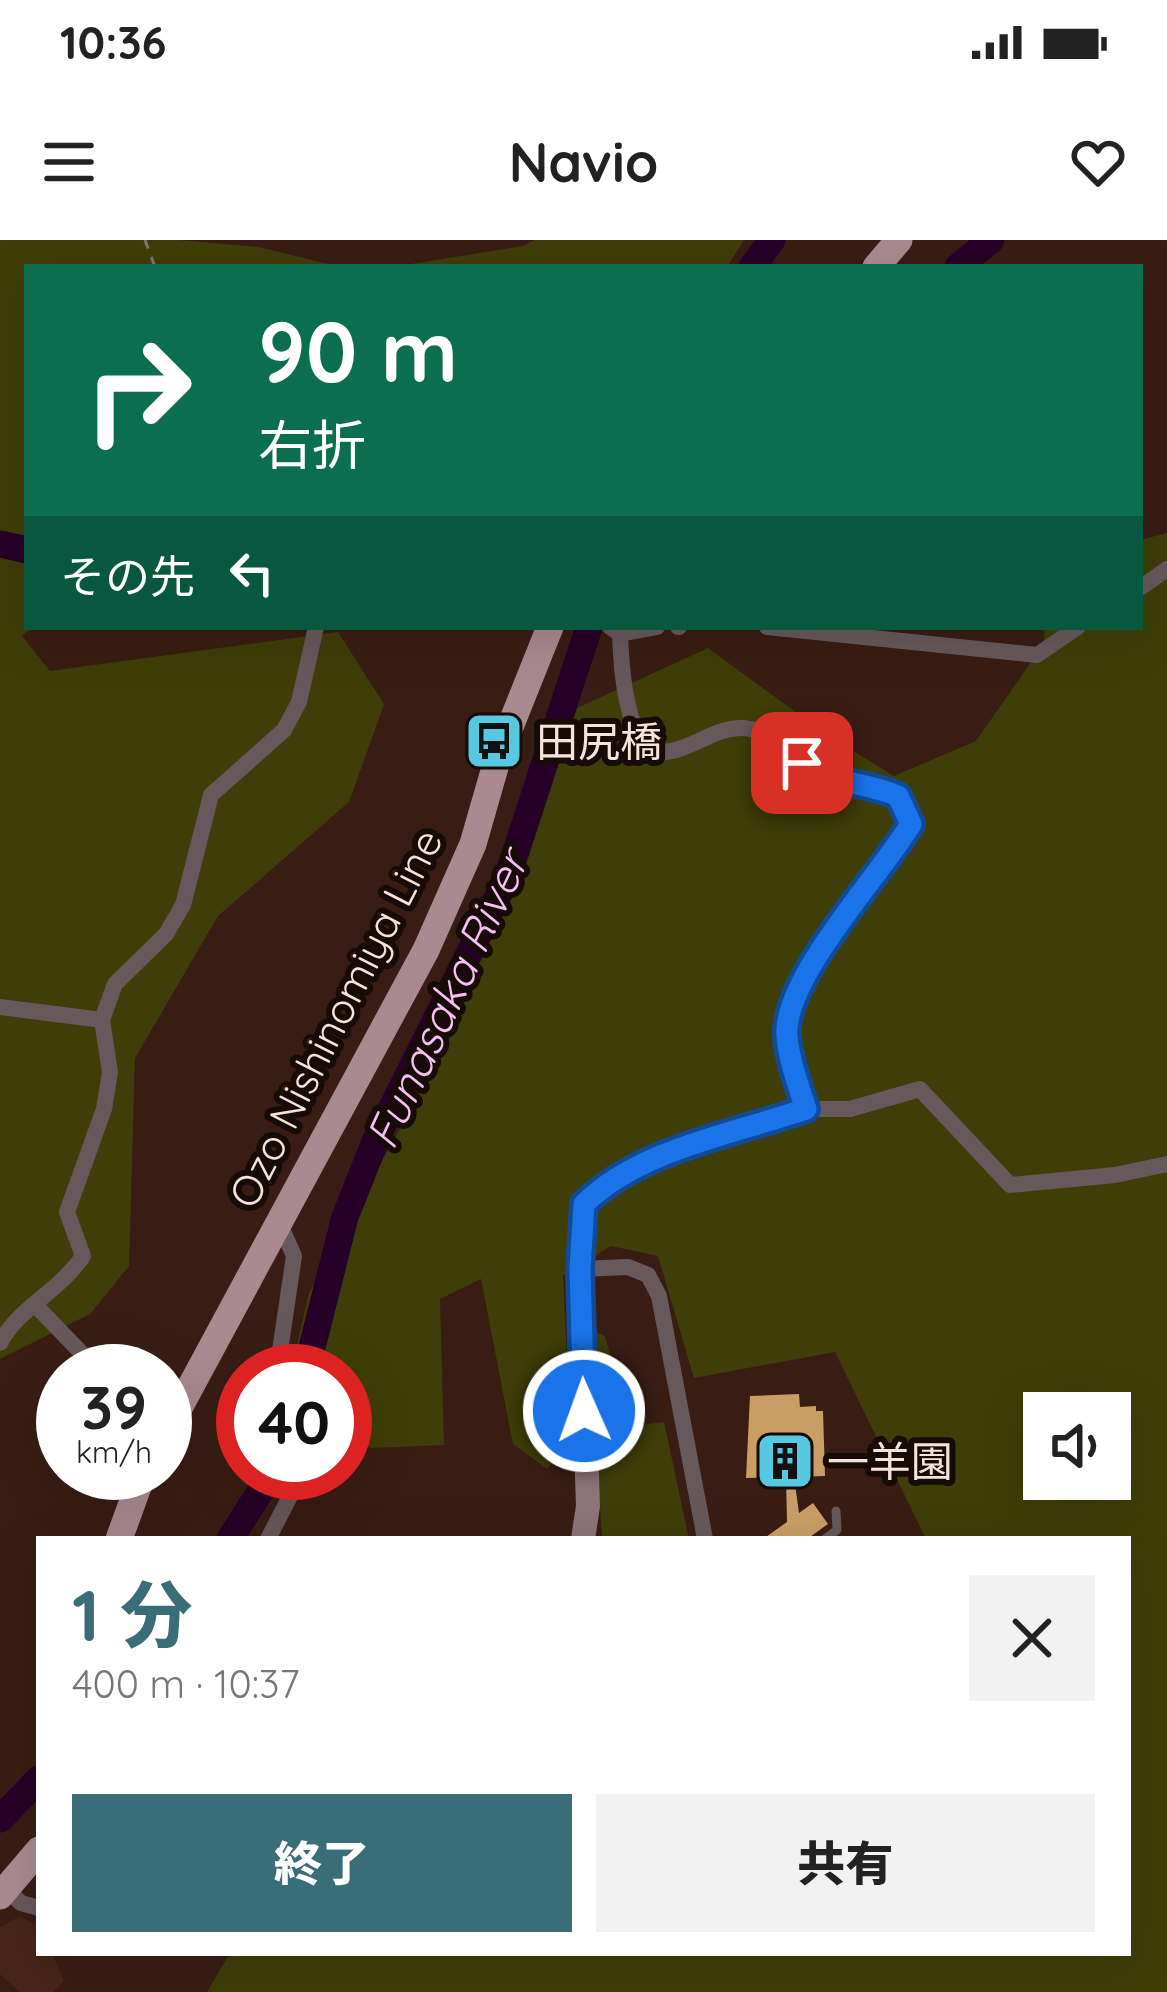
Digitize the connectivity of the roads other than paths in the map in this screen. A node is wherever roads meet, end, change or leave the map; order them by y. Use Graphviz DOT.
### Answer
graph roads {
  1 [pos="899,240"];
  2 [pos="879,264"];
  3 [pos="315,630"];
  4 [pos="549,630"];
  5 [pos="614,630"];
  6 [pos="814,630"];
  7 [pos="1074,630"];
  8 [pos="846,632"];
  9 [pos="923,636"];
  10 [pos="0,1007"];
  11 [pos="102,1020"];
  12 [pos="806,1109"];
  13 [pos="1167,1164"];
  14 [pos="279,1222"];
  15 [pos="580,1269"];
  16 [pos="38,1306"];
  17 [pos="0,1343"];
  18 [pos="74,1344"];
  19 [pos="281,1344"];
  20 [pos="192,1384"];
  21 [pos="133,1500"];
  22 [pos="288,1500"];
  23 [pos="836,1511"];
  24 [pos="119,1536"];
  25 [pos="270,1536"];
  26 [pos="583,1536"];
  27 [pos="705,1536"];
  28 [pos="829,1536"];
  29 [pos="36,1854"];
  30 [pos="4,1893"];
  31 [pos="36,1907"];
  1 -- 2 [label="main road"];
  3 -- 11 [label="street"];
  4 -- 14 [label="main road, Ozo Nishinomiya Line"];
  5 -- 12 [label="street"];
  6 -- 8 [label="street"];
  7 -- 9 [label="street"];
  8 -- 9 [label="street"];
  10 -- 11 [label="street"];
  11 -- 16 [label="street"];
  12 -- 13 [label="street"];
  12 -- 15 [label="street"];
  14 -- 19 [label="street"];
  14 -- 20 [label="main road, Ozo Nishinomiya Line"];
  15 -- 26 [label="street"];
  15 -- 27 [label="street"];
  16 -- 17 [label="street"];
  16 -- 18 [label="street"];
  21 -- 24 [label="main road"];
  22 -- 25 [label="street"];
  23 -- 28 [label="lane"];
  29 -- 30 [label="main road"];
  30 -- 31 [label="street"];
}
